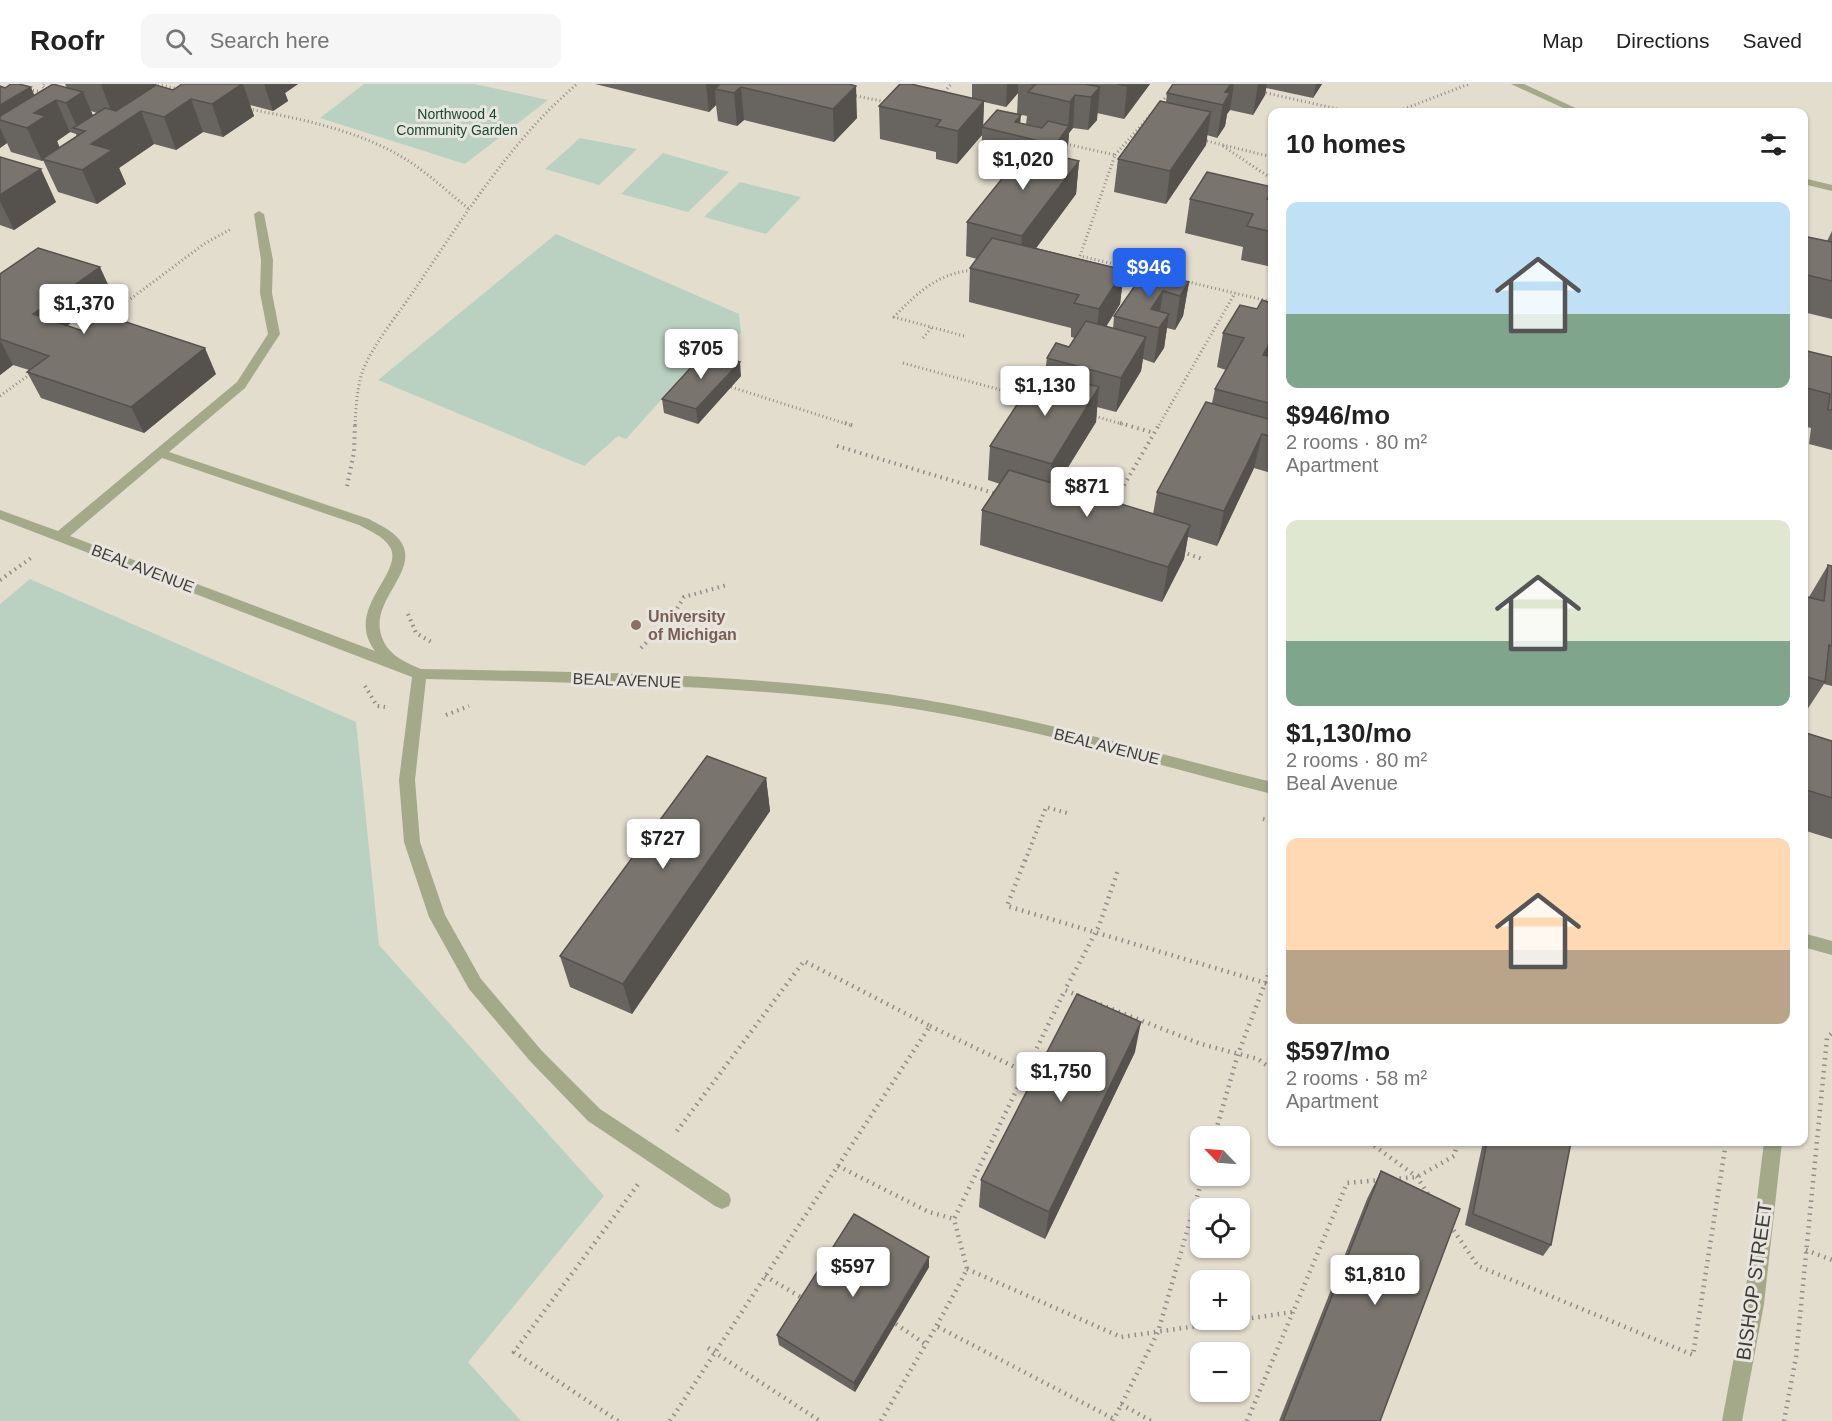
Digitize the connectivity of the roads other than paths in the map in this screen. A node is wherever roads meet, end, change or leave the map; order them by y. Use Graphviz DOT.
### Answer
graph roads {
  1 [pos="1516,84"];
  2 [pos="1570,108"];
  3 [pos="1808,182"];
  4 [pos="1832,188"];
  5 [pos="259,214"];
  6 [pos="159,453"];
  7 [pos="0,514"];
  8 [pos="60,537"];
  9 [pos="392,661"];
  10 [pos="420,674"];
  11 [pos="1268,787"];
  12 [pos="1808,941"];
  13 [pos="1832,948"];
  14 [pos="1773,1146"];
  15 [pos="722,1200"];
  16 [pos="1732,1421"];
  1 -- 2 [label="street"];
  3 -- 4 [label="street"];
  5 -- 6 [label="street"];
  6 -- 8 [label="street"];
  6 -- 9 [label="street"];
  7 -- 8 [label="street, BEAL AVENUE"];
  8 -- 9 [label="street, BEAL AVENUE"];
  9 -- 10 [label="street, BEAL AVENUE"];
  10 -- 11 [label="street, BEAL AVENUE"];
  10 -- 15 [label="street"];
  12 -- 13 [label="street"];
  14 -- 16 [label="street, BISHOP STREET"];
}
